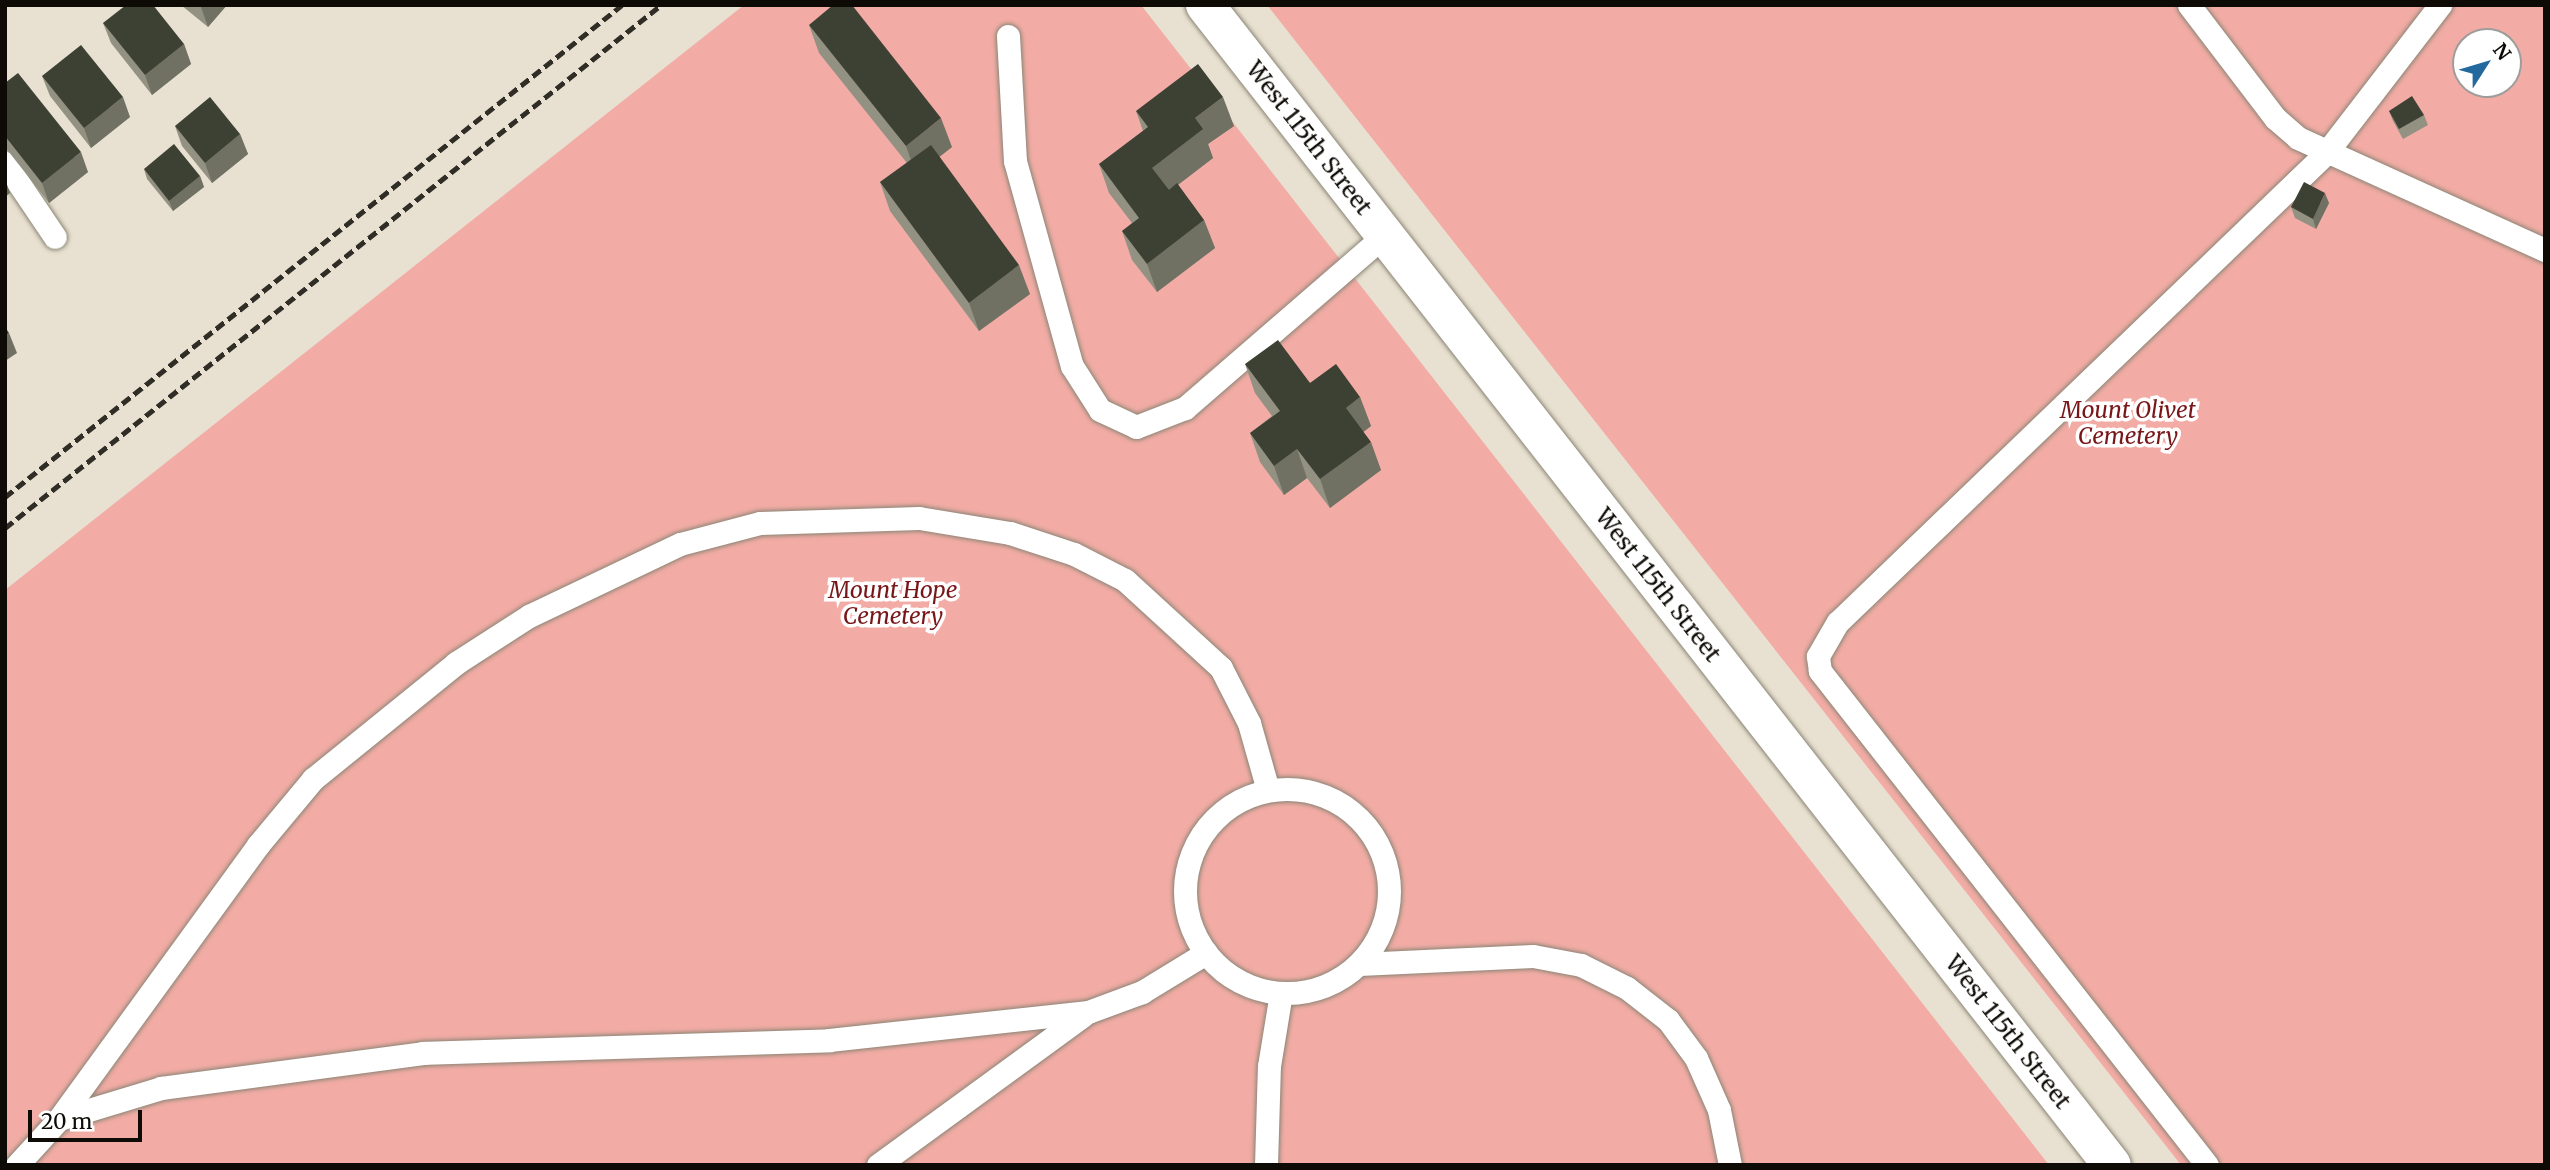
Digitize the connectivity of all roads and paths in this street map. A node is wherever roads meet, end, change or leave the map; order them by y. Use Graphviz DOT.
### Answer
graph roads {
  1 [pos="1205,5"];
  2 [pos="2189,5"];
  3 [pos="2440,5"];
  4 [pos="1008,36"];
  5 [pos="2326,153"];
  6 [pos="5,163"];
  7 [pos="1385,235"];
  8 [pos="55,237"];
  9 [pos="2545,250"];
  10 [pos="1268,790"];
  11 [pos="1206,953"];
  12 [pos="1359,964"];
  13 [pos="1281,993"];
  14 [pos="1088,1012"];
  15 [pos="59,1119"];
  16 [pos="17,1165"];
  17 [pos="878,1165"];
  18 [pos="1266,1165"];
  19 [pos="1730,1165"];
  20 [pos="2112,1165"];
  21 [pos="2207,1165"];
  1 -- 7 [label="street, West 115th Street"];
  2 -- 5 [label="lane"];
  3 -- 5 [label="lane"];
  4 -- 7 [label="lane"];
  5 -- 9 [label="lane"];
  5 -- 21 [label="lane"];
  6 -- 8 [label="lane"];
  7 -- 20 [label="street, West 115th Street"];
  10 -- 11 [label="lane"];
  10 -- 12 [label="lane"];
  10 -- 15 [label="lane"];
  11 -- 13 [label="lane"];
  11 -- 14 [label="lane"];
  12 -- 13 [label="lane"];
  12 -- 19 [label="lane"];
  13 -- 18 [label="lane"];
  14 -- 15 [label="lane"];
  14 -- 17 [label="lane"];
  15 -- 16 [label="lane"];
}
